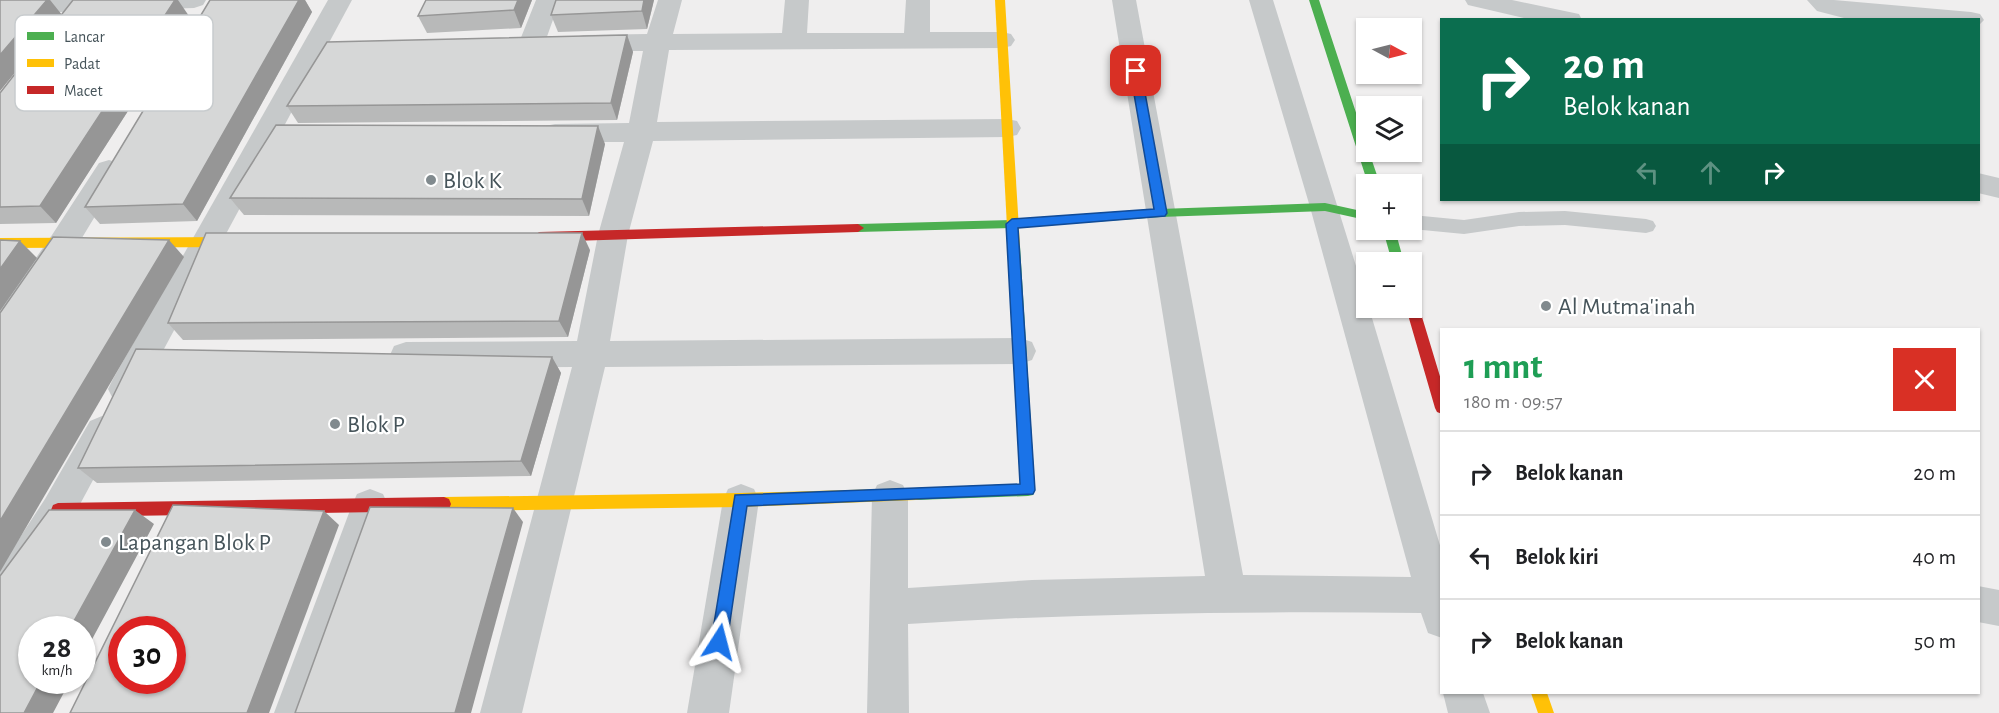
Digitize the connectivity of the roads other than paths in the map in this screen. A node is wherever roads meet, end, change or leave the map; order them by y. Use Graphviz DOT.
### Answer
graph roads {
  1 [pos="194,0"];
  2 [pos="214,0"];
  3 [pos="340,0"];
  4 [pos="548,0"];
  5 [pos="670,0"];
  6 [pos="797,0"];
  7 [pos="918,0"];
  8 [pos="1000,0"];
  9 [pos="1124,0"];
  10 [pos="1261,0"];
  11 [pos="1314,0"];
  12 [pos="1477,0"];
  13 [pos="1819,0"];
  14 [pos="1960,0"];
  15 [pos="84,1"];
  16 [pos="0,6"];
  17 [pos="74,15"];
  18 [pos="205,15"];
  19 [pos="1561,18"];
  20 [pos="1946,18"];
  21 [pos="1971,18"];
  22 [pos="1980,20"];
  23 [pos="1999,22"];
  24 [pos="917,40"];
  25 [pos="1002,40"];
  26 [pos="658,41"];
  27 [pos="794,42"];
  28 [pos="347,47"];
  29 [pos="314,48"];
  30 [pos="1007,128"];
  31 [pos="641,132"];
  32 [pos="524,133"];
  33 [pos="300,135"];
  34 [pos="265,136"];
  35 [pos="120,152"];
  36 [pos="1371,174"];
  37 [pos="1980,183"];
  38 [pos="1999,188"];
  39 [pos="1325,207"];
  40 [pos="1160,213"];
  41 [pos="1356,214"];
  42 [pos="1422,223"];
  43 [pos="1012,224"];
  44 [pos="1646,226"];
  45 [pos="613,236"];
  46 [pos="530,237"];
  47 [pos="266,242"];
  48 [pos="0,243"];
  49 [pos="63,243"];
  50 [pos="206,243"];
  51 [pos="1415,318"];
  52 [pos="0,334"];
  53 [pos="1020,351"];
  54 [pos="144,355"];
  55 [pos="179,355"];
  56 [pos="379,355"];
  57 [pos="591,356"];
  58 [pos="1440,401"];
  59 [pos="890,496"];
  60 [pos="741,500"];
  61 [pos="554,501"];
  62 [pos="370,505"];
  63 [pos="58,510"];
  64 [pos="1227,593"];
  65 [pos="0,602"];
  66 [pos="1980,604"];
  67 [pos="889,607"];
  68 [pos="1438,608"];
  69 [pos="1999,608"];
  70 [pos="1463,694"];
  71 [pos="1539,694"];
  72 [pos="295,713"];
  73 [pos="501,713"];
  74 [pos="708,713"];
  75 [pos="888,713"];
  76 [pos="1469,713"];
  77 [pos="1546,713"];
  1 -- 15 [label="street"];
  2 -- 18 [label="street"];
  3 -- 29 [label="street"];
  4 -- 26 [label="street"];
  5 -- 26 [label="street"];
  6 -- 27 [label="street"];
  7 -- 24 [label="street"];
  8 -- 25 [label="street"];
  9 -- 40 [label="street"];
  10 -- 39 [label="street"];
  11 -- 36 [label="street"];
  12 -- 19 [label="street"];
  13 -- 20 [label="street"];
  14 -- 21 [label="street"];
  15 -- 16 [label="street"];
  15 -- 17 [label="street"];
  22 -- 23 [label="street"];
  24 -- 25 [label="street"];
  24 -- 27 [label="street"];
  25 -- 30 [label="street"];
  26 -- 27 [label="street"];
  26 -- 31 [label="street"];
  28 -- 29 [label="street"];
  29 -- 34 [label="street"];
  30 -- 31 [label="street"];
  30 -- 43 [label="street"];
  31 -- 32 [label="street"];
  31 -- 45 [label="street"];
  33 -- 34 [label="street"];
  34 -- 50 [label="street"];
  35 -- 49 [label="street"];
  37 -- 38 [label="street"];
  39 -- 40 [label="street"];
  39 -- 41 [label="street"];
  39 -- 68 [label="street"];
  40 -- 43 [label="street"];
  40 -- 64 [label="street"];
  42 -- 44 [label="lane"];
  43 -- 45 [label="street"];
  43 -- 53 [label="street"];
  45 -- 46 [label="street"];
  45 -- 57 [label="street"];
  47 -- 50 [label="street"];
  48 -- 49 [label="street"];
  49 -- 50 [label="street"];
  49 -- 52 [label="street"];
  50 -- 54 [label="street"];
  51 -- 58 [label="street"];
  53 -- 57 [label="street"];
  53 -- 59 [label="street"];
  54 -- 55 [label="street"];
  54 -- 63 [label="street"];
  56 -- 57 [label="street"];
  57 -- 61 [label="street"];
  59 -- 60 [label="street"];
  59 -- 67 [label="street"];
  60 -- 61 [label="street"];
  60 -- 74 [label="street"];
  61 -- 62 [label="street"];
  61 -- 73 [label="street"];
  62 -- 63 [label="street"];
  62 -- 72 [label="street"];
  63 -- 65 [label="street"];
  64 -- 67 [label="street"];
  64 -- 68 [label="street"];
  66 -- 69 [label="street"];
  67 -- 75 [label="street"];
  70 -- 76 [label="street"];
  71 -- 77 [label="street"];
}
